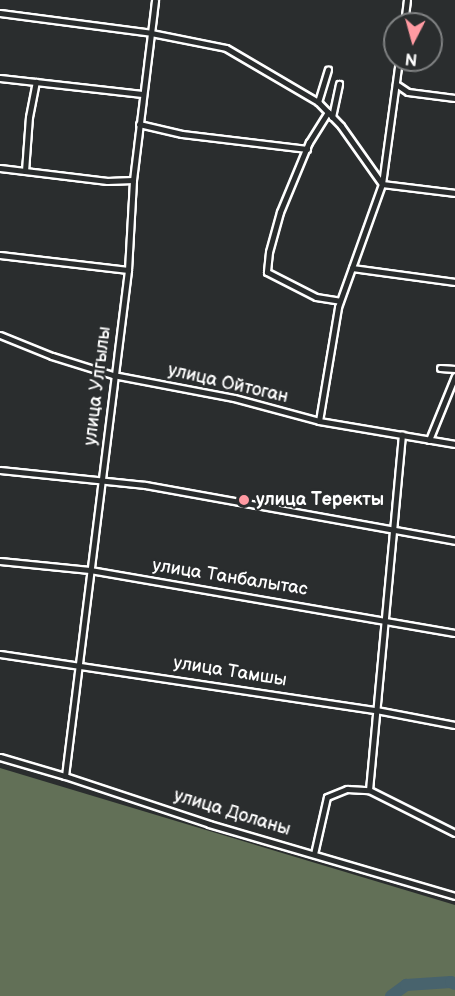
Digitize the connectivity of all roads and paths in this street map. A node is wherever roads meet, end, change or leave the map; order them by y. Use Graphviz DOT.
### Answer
graph roads {
  1 [pos="155,0"];
  2 [pos="0,12"];
  3 [pos="151,33"];
  4 [pos="328,69"];
  5 [pos="398,72"];
  6 [pos="0,78"];
  7 [pos="36,82"];
  8 [pos="339,84"];
  9 [pos="396,84"];
  10 [pos="142,94"];
  11 [pos="455,98"];
  12 [pos="318,102"];
  13 [pos="330,114"];
  14 [pos="139,124"];
  15 [pos="307,148"];
  16 [pos="0,168"];
  17 [pos="25,171"];
  18 [pos="133,180"];
  19 [pos="382,184"];
  20 [pos="455,193"];
  21 [pos="0,255"];
  22 [pos="352,268"];
  23 [pos="128,270"];
  24 [pos="455,282"];
  25 [pos="340,301"];
  26 [pos="0,335"];
  27 [pos="440,368"];
  28 [pos="455,369"];
  29 [pos="113,375"];
  30 [pos="455,376"];
  31 [pos="319,421"];
  32 [pos="402,435"];
  33 [pos="429,440"];
  34 [pos="455,444"];
  35 [pos="0,470"];
  36 [pos="102,482"];
  37 [pos="393,529"];
  38 [pos="455,541"];
  39 [pos="0,561"];
  40 [pos="90,570"];
  41 [pos="383,619"];
  42 [pos="455,633"];
  43 [pos="0,654"];
  44 [pos="79,665"];
  45 [pos="376,710"];
  46 [pos="455,724"];
  47 [pos="0,757"];
  48 [pos="65,776"];
  49 [pos="369,790"];
  50 [pos="455,833"];
  51 [pos="314,854"];
  52 [pos="455,896"];
  1 -- 3 [label="street, улица Улгылы"];
  2 -- 3 [label="street"];
  3 -- 10 [label="street, улица Улгылы"];
  3 -- 12 [label="street"];
  4 -- 12 [label="street"];
  5 -- 9 [label="street"];
  6 -- 7 [label="street"];
  7 -- 10 [label="street"];
  7 -- 17 [label="street"];
  8 -- 13 [label="street"];
  9 -- 11 [label="street"];
  9 -- 19 [label="street"];
  10 -- 14 [label="street, улица Улгылы"];
  12 -- 13 [label="street"];
  13 -- 15 [label="street"];
  13 -- 19 [label="street"];
  14 -- 15 [label="street"];
  14 -- 18 [label="street, улица Улгылы"];
  15 -- 25 [label="street"];
  16 -- 17 [label="street"];
  17 -- 18 [label="street"];
  18 -- 23 [label="street, улица Улгылы"];
  19 -- 20 [label="street"];
  19 -- 22 [label="street"];
  21 -- 23 [label="street"];
  22 -- 24 [label="street"];
  22 -- 25 [label="street"];
  23 -- 29 [label="street, улица Улгылы"];
  25 -- 31 [label="street"];
  26 -- 29 [label="street, улица Ойтоган"];
  27 -- 28 [label="street"];
  29 -- 31 [label="street, улица Ойтоган"];
  29 -- 36 [label="street, улица Улгылы"];
  30 -- 33 [label="street"];
  31 -- 32 [label="street, улица Ойтоган"];
  32 -- 33 [label="street, улица Ойтоган"];
  32 -- 37 [label="street"];
  33 -- 34 [label="street, улица Ойтоган"];
  35 -- 36 [label="street"];
  36 -- 37 [label="street"];
  36 -- 40 [label="street, улица Улгылы"];
  37 -- 38 [label="street"];
  37 -- 41 [label="street"];
  39 -- 40 [label="street, улица Танбалытас"];
  40 -- 41 [label="street, улица Танбалытас"];
  40 -- 44 [label="street, улица Улгылы"];
  41 -- 42 [label="street, улица Танбалытас"];
  41 -- 45 [label="street"];
  43 -- 44 [label="street, улица Тамшы"];
  44 -- 45 [label="street, улица Тамшы"];
  44 -- 48 [label="street, улица Улгылы"];
  45 -- 46 [label="street, улица Тамшы"];
  45 -- 49 [label="street"];
  47 -- 48 [label="street, улица Доланы"];
  48 -- 51 [label="street, улица Доланы"];
  49 -- 50 [label="street"];
  49 -- 51 [label="street"];
  51 -- 52 [label="street, улица Доланы"];
}
